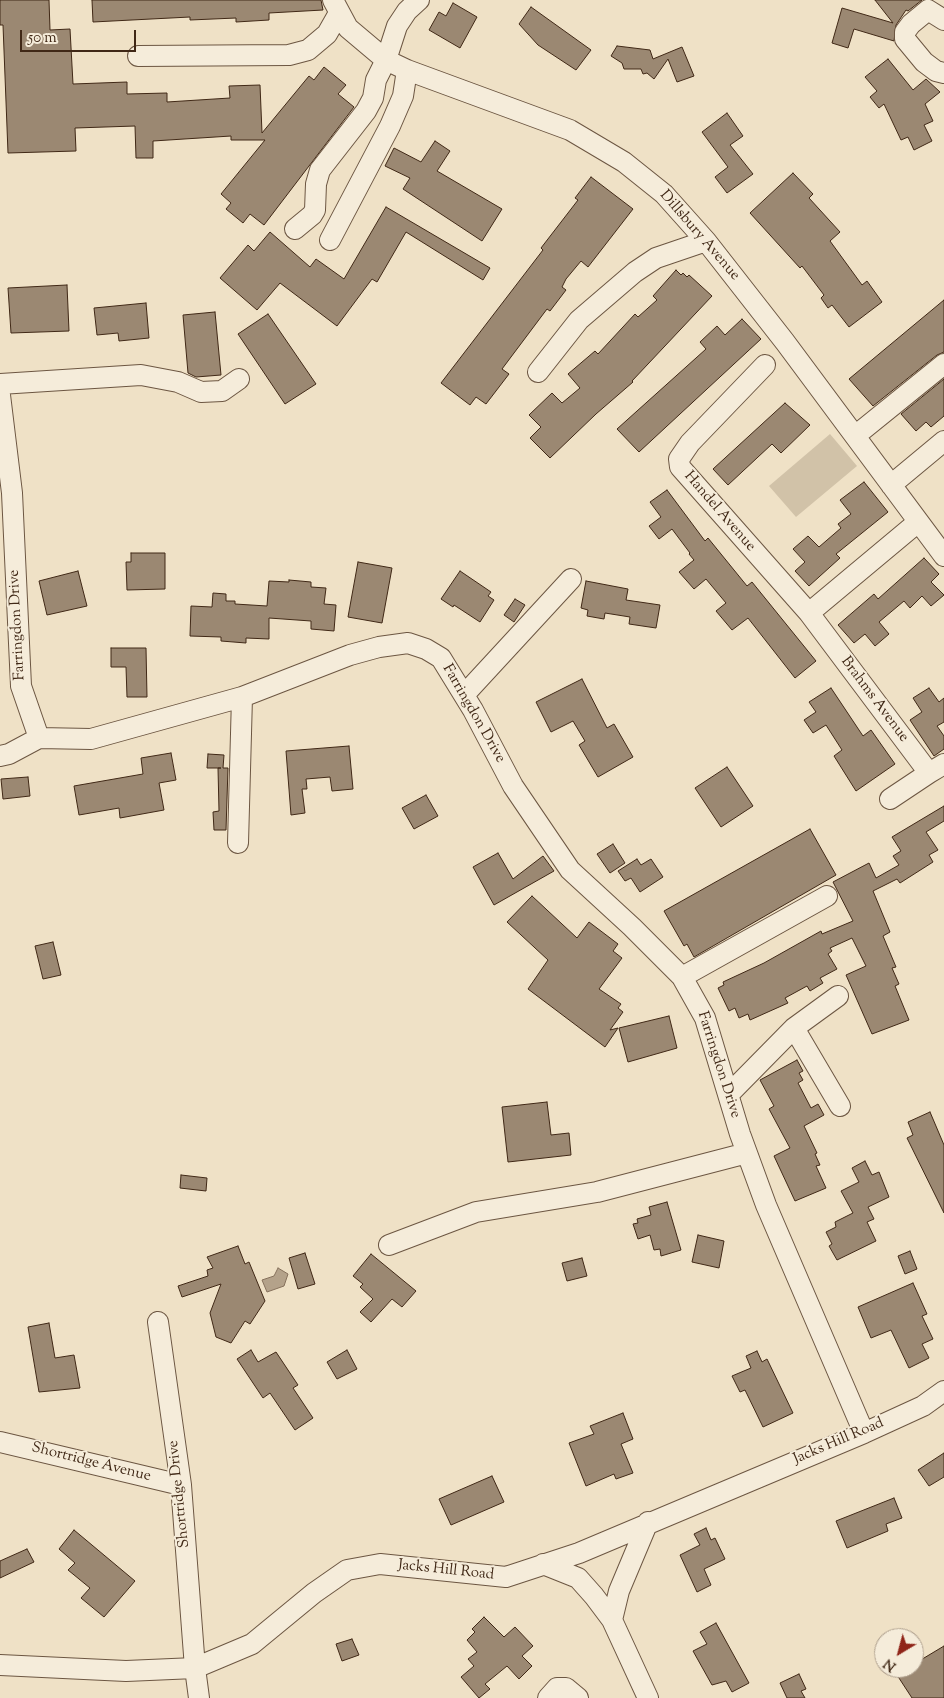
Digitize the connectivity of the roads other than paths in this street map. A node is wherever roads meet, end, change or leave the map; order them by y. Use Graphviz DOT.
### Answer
graph roads {
  1 [pos="419,0"];
  2 [pos="336,6"];
  3 [pos="944,20"];
  4 [pos="138,56"];
  5 [pos="386,60"];
  6 [pos="406,70"];
  7 [pos="944,73"];
  8 [pos="295,229"];
  9 [pos="330,240"];
  10 [pos="706,241"];
  11 [pos="944,364"];
  12 [pos="765,365"];
  13 [pos="538,372"];
  14 [pos="239,379"];
  15 [pos="0,384"];
  16 [pos="0,396"];
  17 [pos="855,436"];
  18 [pos="944,441"];
  19 [pos="891,485"];
  20 [pos="918,522"];
  21 [pos="944,556"];
  22 [pos="571,579"];
  23 [pos="809,613"];
  24 [pos="464,695"];
  25 [pos="242,697"];
  26 [pos="39,738"];
  27 [pos="0,756"];
  28 [pos="936,768"];
  29 [pos="890,799"];
  30 [pos="238,843"];
  31 [pos="827,896"];
  32 [pos="682,977"];
  33 [pos="838,996"];
  34 [pos="794,1028"];
  35 [pos="729,1094"];
  36 [pos="840,1106"];
  37 [pos="747,1153"];
  38 [pos="389,1245"];
  39 [pos="158,1322"];
  40 [pos="944,1391"];
  41 [pos="864,1433"];
  42 [pos="0,1442"];
  43 [pos="181,1485"];
  44 [pos="648,1522"];
  45 [pos="544,1564"];
  46 [pos="612,1620"];
  47 [pos="0,1665"];
  48 [pos="195,1668"];
  49 [pos="199,1698"];
  50 [pos="548,1698"];
  51 [pos="578,1698"];
  52 [pos="648,1698"];
  1 -- 5 [label="street"];
  2 -- 4 [label="street, Dillsbury Avenue"];
  2 -- 5 [label="street, Dillsbury Avenue"];
  3 -- 7 [label="street"];
  5 -- 6 [label="street, Dillsbury Avenue"];
  5 -- 8 [label="street"];
  6 -- 9 [label="street"];
  6 -- 10 [label="street, Dillsbury Avenue"];
  10 -- 13 [label="street"];
  10 -- 17 [label="street, Dillsbury Avenue"];
  11 -- 17 [label="street"];
  12 -- 23 [label="street, Handel Avenue"];
  14 -- 15 [label="street"];
  16 -- 26 [label="street, Farringdon Drive"];
  17 -- 19 [label="street, Dillsbury Avenue"];
  18 -- 19 [label="street"];
  19 -- 20 [label="street, Dillsbury Avenue"];
  20 -- 21 [label="street, Dillsbury Avenue"];
  20 -- 23 [label="street"];
  22 -- 24 [label="street"];
  23 -- 28 [label="street, Brahms Avenue"];
  24 -- 25 [label="street, Farringdon Drive"];
  24 -- 32 [label="street, Farringdon Drive"];
  25 -- 26 [label="street, Farringdon Drive"];
  25 -- 30 [label="street"];
  26 -- 27 [label="street"];
  28 -- 29 [label="street"];
  31 -- 32 [label="street"];
  32 -- 35 [label="street, Farringdon Drive"];
  33 -- 34 [label="street"];
  34 -- 35 [label="street"];
  34 -- 36 [label="street"];
  35 -- 37 [label="street, Farringdon Drive"];
  37 -- 38 [label="street"];
  37 -- 41 [label="street, Farringdon Drive"];
  39 -- 43 [label="street, Shortridge Drive"];
  40 -- 41 [label="street, Jacks Hill Road"];
  41 -- 44 [label="street, Jacks Hill Road"];
  42 -- 43 [label="street, Shortridge Avenue"];
  43 -- 48 [label="street, Shortridge Drive"];
  44 -- 45 [label="street, Jacks Hill Road"];
  44 -- 46 [label="street"];
  45 -- 46 [label="street"];
  45 -- 48 [label="street, Jacks Hill Road"];
  46 -- 52 [label="street"];
  47 -- 48 [label="street, Jacks Hill Road"];
  48 -- 49 [label="street, Shortridge Drive"];
  50 -- 51 [label="street"];
}
